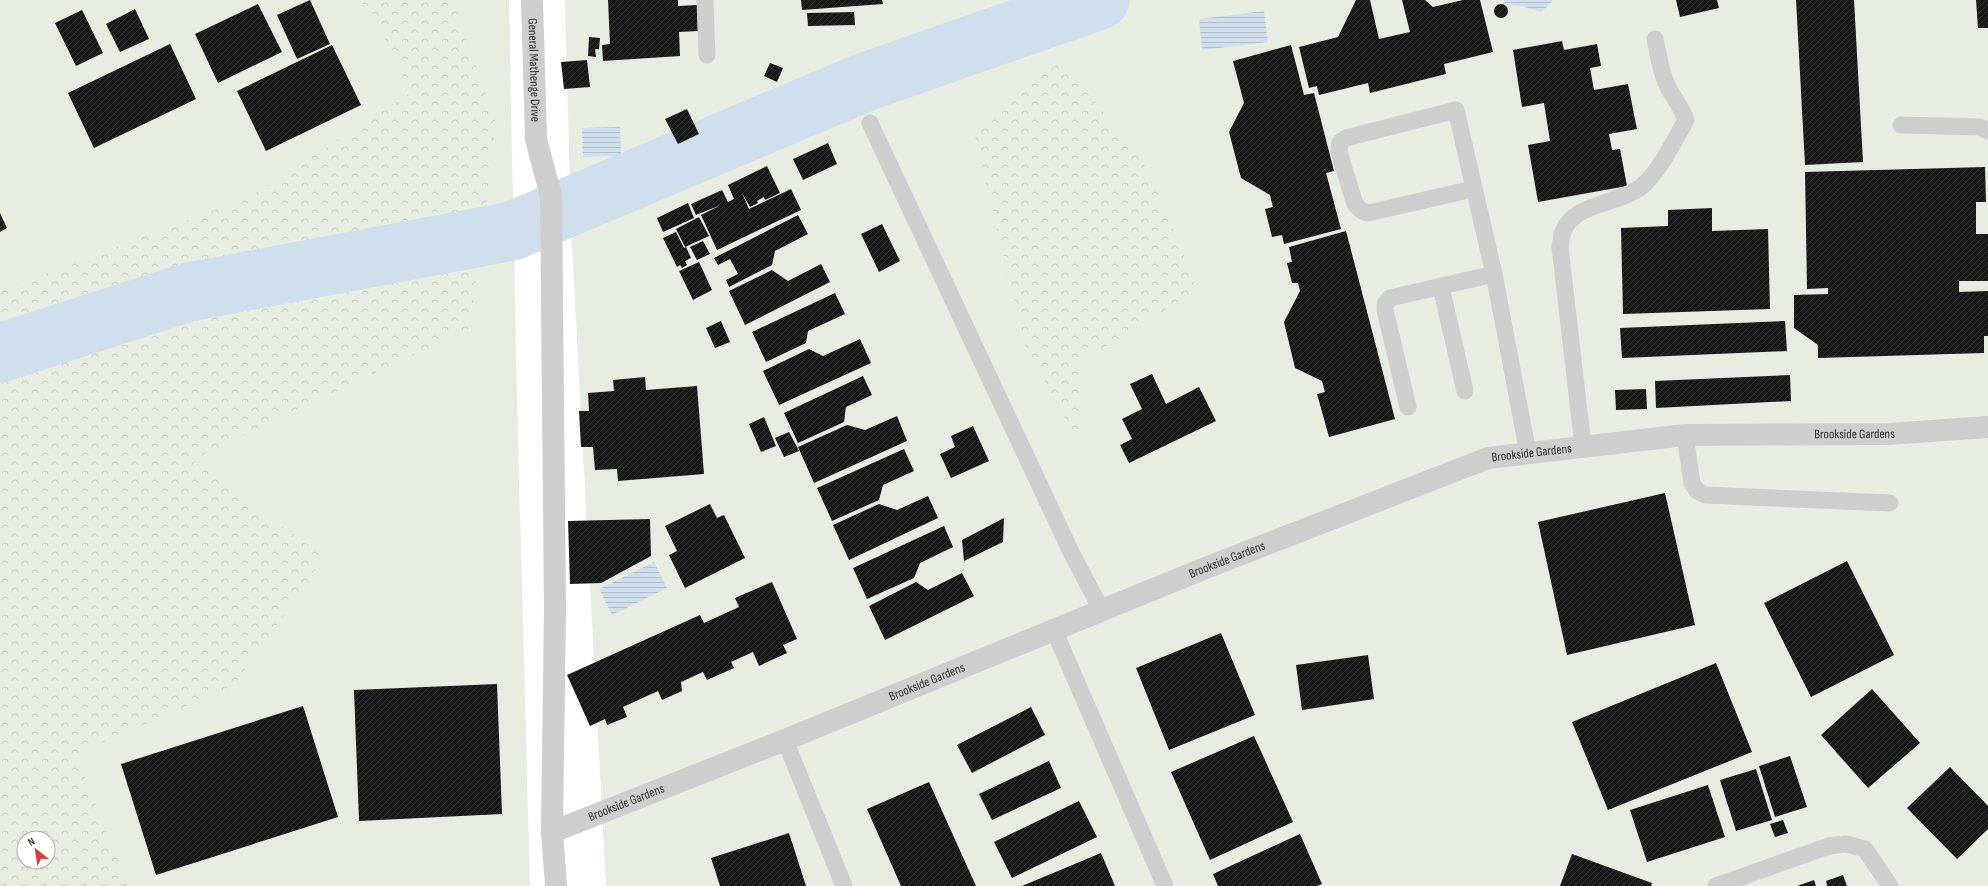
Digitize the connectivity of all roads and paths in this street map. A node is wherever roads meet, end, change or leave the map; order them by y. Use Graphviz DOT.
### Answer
graph roads {
  1 [pos="532,0"];
  2 [pos="705,0"];
  3 [pos="1655,39"];
  4 [pos="707,55"];
  5 [pos="870,123"];
  6 [pos="1901,125"];
  7 [pos="1988,131"];
  8 [pos="1473,189"];
  9 [pos="1494,274"];
  10 [pos="1441,287"];
  11 [pos="1465,391"];
  12 [pos="1408,407"];
  13 [pos="1988,427"];
  14 [pos="1684,435"];
  15 [pos="1583,446"];
  16 [pos="1528,453"];
  17 [pos="1890,503"];
  18 [pos="1102,611"];
  19 [pos="1054,630"];
  20 [pos="785,740"];
  21 [pos="552,832"];
  22 [pos="556,886"];
  23 [pos="844,886"];
  24 [pos="1165,886"];
  25 [pos="1716,886"];
  26 [pos="1890,886"];
  1 -- 21 [label="street, General Mathenge Drive"];
  2 -- 4 [label="lane"];
  3 -- 15 [label="lane"];
  5 -- 18 [label="lane"];
  6 -- 7 [label="lane"];
  8 -- 8 [label="lane"];
  8 -- 9 [label="lane"];
  9 -- 10 [label="lane"];
  9 -- 16 [label="lane"];
  10 -- 11 [label="lane"];
  10 -- 12 [label="lane"];
  13 -- 14 [label="street, Brookside Gardens"];
  14 -- 15 [label="street, Brookside Gardens"];
  14 -- 17 [label="lane"];
  15 -- 16 [label="street, Brookside Gardens"];
  16 -- 18 [label="street, Brookside Gardens"];
  18 -- 19 [label="street, Brookside Gardens"];
  19 -- 20 [label="street, Brookside Gardens"];
  19 -- 24 [label="lane"];
  20 -- 21 [label="street, Brookside Gardens"];
  20 -- 23 [label="lane"];
  21 -- 22 [label="street"];
  25 -- 26 [label="lane"];
}
